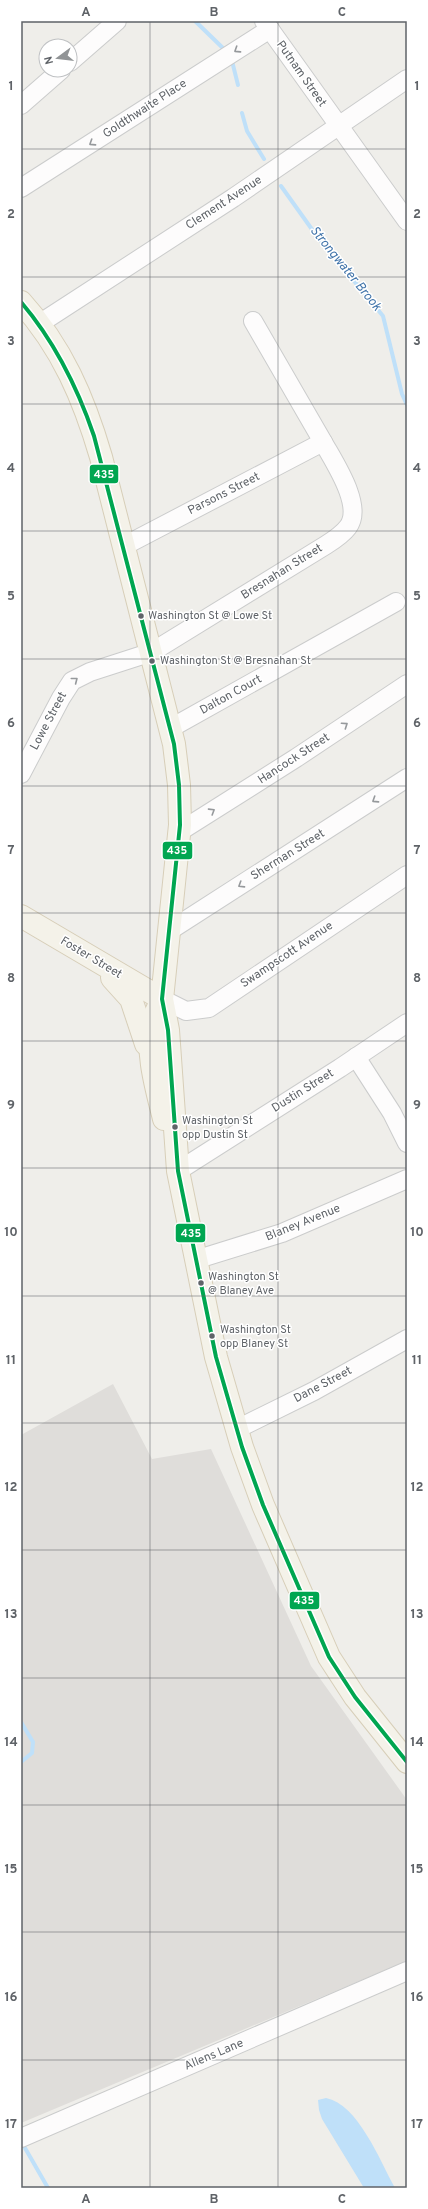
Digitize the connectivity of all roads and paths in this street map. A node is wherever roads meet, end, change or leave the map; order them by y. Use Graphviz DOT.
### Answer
graph roads {
  1 [pos="116,21"];
  2 [pos="267,25"];
  3 [pos="78,55"];
  4 [pos="52,78"];
  5 [pos="407,79"];
  6 [pos="21,105"];
  7 [pos="338,127"];
  8 [pos="21,188"];
  9 [pos="407,221"];
  10 [pos="21,302"];
  11 [pos="253,321"];
  12 [pos="39,324"];
  13 [pos="323,442"];
  14 [pos="124,546"];
  15 [pos="396,602"];
  16 [pos="152,652"];
  17 [pos="407,684"];
  18 [pos="171,728"];
  19 [pos="21,774"];
  20 [pos="407,778"];
  21 [pos="179,832"];
  22 [pos="407,875"];
  23 [pos="21,916"];
  24 [pos="169,931"];
  25 [pos="94,960"];
  26 [pos="162,999"];
  27 [pos="407,1023"];
  28 [pos="356,1057"];
  29 [pos="152,1068"];
  30 [pos="407,1143"];
  31 [pos="178,1171"];
  32 [pos="407,1179"];
  33 [pos="195,1260"];
  34 [pos="407,1339"];
  35 [pos="237,1429"];
  36 [pos="406,1758"];
  37 [pos="407,1971"];
  38 [pos="21,2138"];
  1 -- 3 [label="street"];
  2 -- 7 [label="street, Putnam Street"];
  2 -- 8 [label="street, Goldthwaite Place, one-way"];
  4 -- 6 [label="street"];
  5 -- 7 [label="street, Clement Avenue"];
  7 -- 9 [label="street, Putnam Street"];
  7 -- 12 [label="street, Clement Avenue"];
  10 -- 12 [label="main road"];
  11 -- 13 [label="street"];
  12 -- 14 [label="main road"];
  13 -- 14 [label="street, Parsons Street"];
  13 -- 16 [label="street, Bresnahan Street"];
  14 -- 16 [label="main road"];
  15 -- 18 [label="street, Dalton Court"];
  16 -- 18 [label="main road"];
  19 -- 16 [label="street, Lowe Street, one-way"];
  21 -- 17 [label="street, Hancock Street, one-way"];
  18 -- 21 [label="main road"];
  20 -- 24 [label="street, Sherman Street, one-way"];
  21 -- 24 [label="main road"];
  22 -- 26 [label="street, Swampscott Avenue"];
  23 -- 25 [label="main road, Foster Street"];
  24 -- 26 [label="main road"];
  25 -- 26 [label="main road, Foster Street"];
  25 -- 29 [label="main road"];
  26 -- 29 [label="main road"];
  26 -- 31 [label="main road"];
  27 -- 28 [label="street, Dustin Street"];
  28 -- 30 [label="street"];
  28 -- 31 [label="street, Dustin Street"];
  29 -- 31 [label="main road"];
  31 -- 33 [label="main road"];
  32 -- 33 [label="street, Blaney Avenue"];
  33 -- 35 [label="main road"];
  34 -- 35 [label="street, Dane Street"];
  35 -- 36 [label="main road"];
  37 -- 38 [label="street, Allens Lane"];
}
